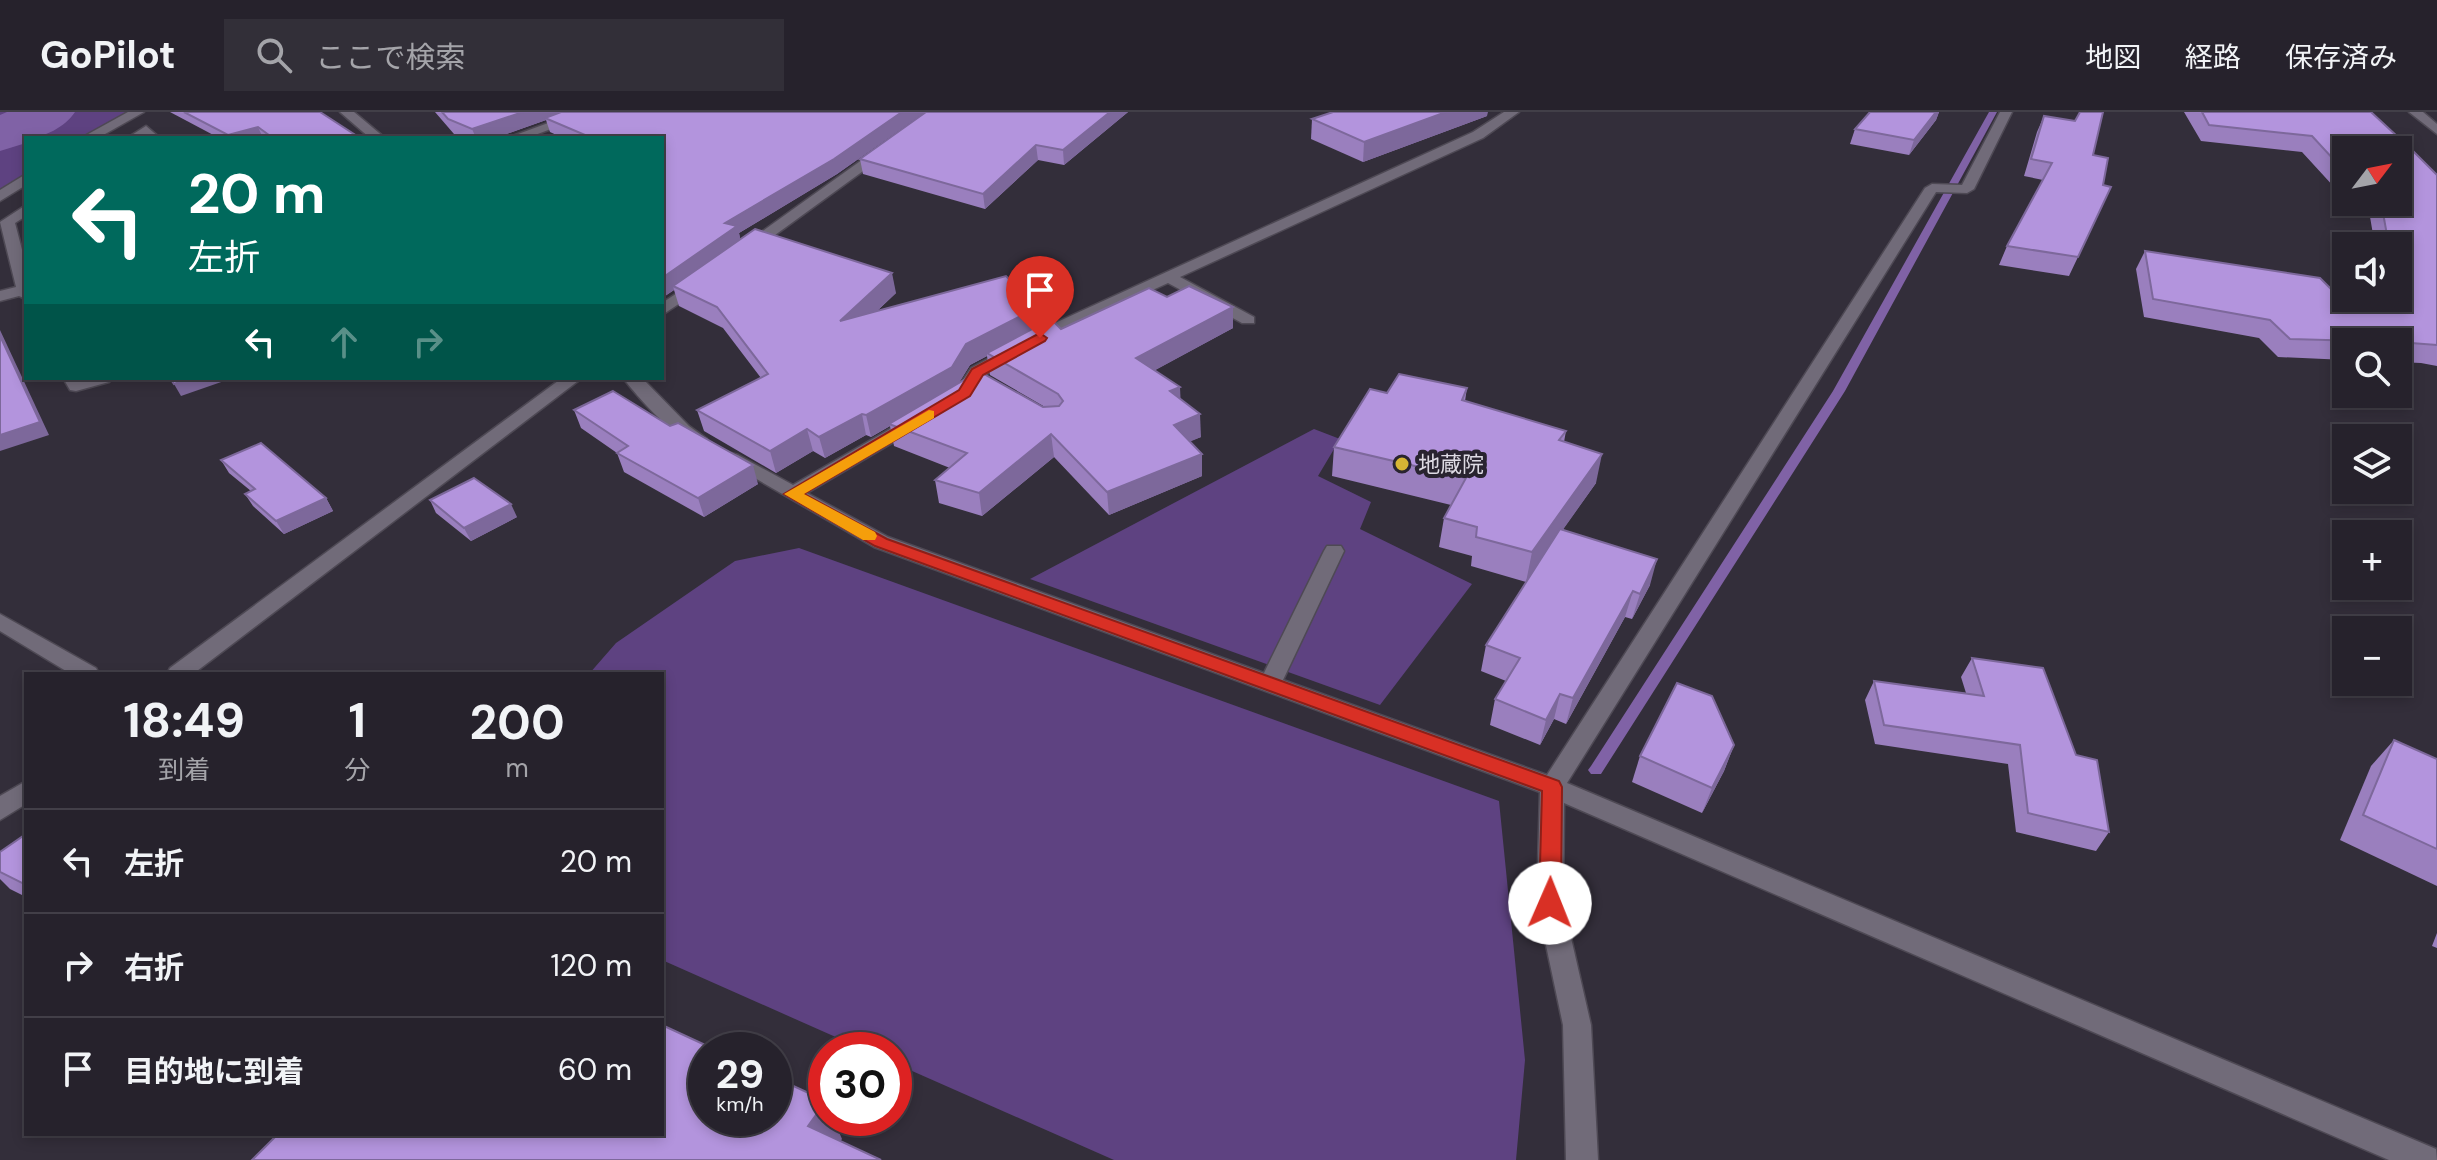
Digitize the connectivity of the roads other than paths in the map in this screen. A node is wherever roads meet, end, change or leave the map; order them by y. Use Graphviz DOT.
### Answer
graph roads {
  1 [pos="138,112"];
  2 [pos="346,112"];
  3 [pos="590,112"];
  4 [pos="1513,112"];
  5 [pos="2006,112"];
  6 [pos="2411,113"];
  7 [pos="2437,130"];
  8 [pos="92,136"];
  9 [pos="376,136"];
  10 [pos="520,136"];
  11 [pos="901,139"];
  12 [pos="24,179"];
  13 [pos="0,197"];
  14 [pos="24,210"];
  15 [pos="737,256"];
  16 [pos="712,274"];
  17 [pos="1168,277"];
  18 [pos="24,287"];
  19 [pos="24,291"];
  20 [pos="0,296"];
  21 [pos="664,309"];
  22 [pos="1248,320"];
  23 [pos="73,380"];
  24 [pos="96,380"];
  25 [pos="570,380"];
  26 [pos="634,380"];
  27 [pos="952,401"];
  28 [pos="925,416"];
  29 [pos="792,494"];
  30 [pos="1334,551"];
  31 [pos="0,621"];
  32 [pos="85,672"];
  33 [pos="181,672"];
  34 [pos="1270,684"];
  35 [pos="1552,787"];
  36 [pos="24,792"];
  37 [pos="0,810"];
  38 [pos="1582,1160"];
  39 [pos="2425,1160"];
  1 -- 8 [label="street"];
  2 -- 9 [label="street"];
  3 -- 10 [label="street"];
  4 -- 17 [label="street"];
  5 -- 35 [label="street"];
  6 -- 7 [label="street"];
  11 -- 15 [label="street"];
  12 -- 13 [label="street"];
  14 -- 18 [label="street"];
  16 -- 21 [label="street"];
  17 -- 22 [label="street"];
  17 -- 27 [label="street"];
  19 -- 20 [label="street"];
  23 -- 24 [label="street"];
  25 -- 33 [label="street"];
  26 -- 29 [label="street"];
  28 -- 29 [label="street"];
  29 -- 34 [label="street"];
  30 -- 34 [label="street"];
  31 -- 32 [label="street"];
  34 -- 35 [label="street"];
  35 -- 38 [label="street"];
  35 -- 39 [label="street"];
  36 -- 37 [label="street"];
}
